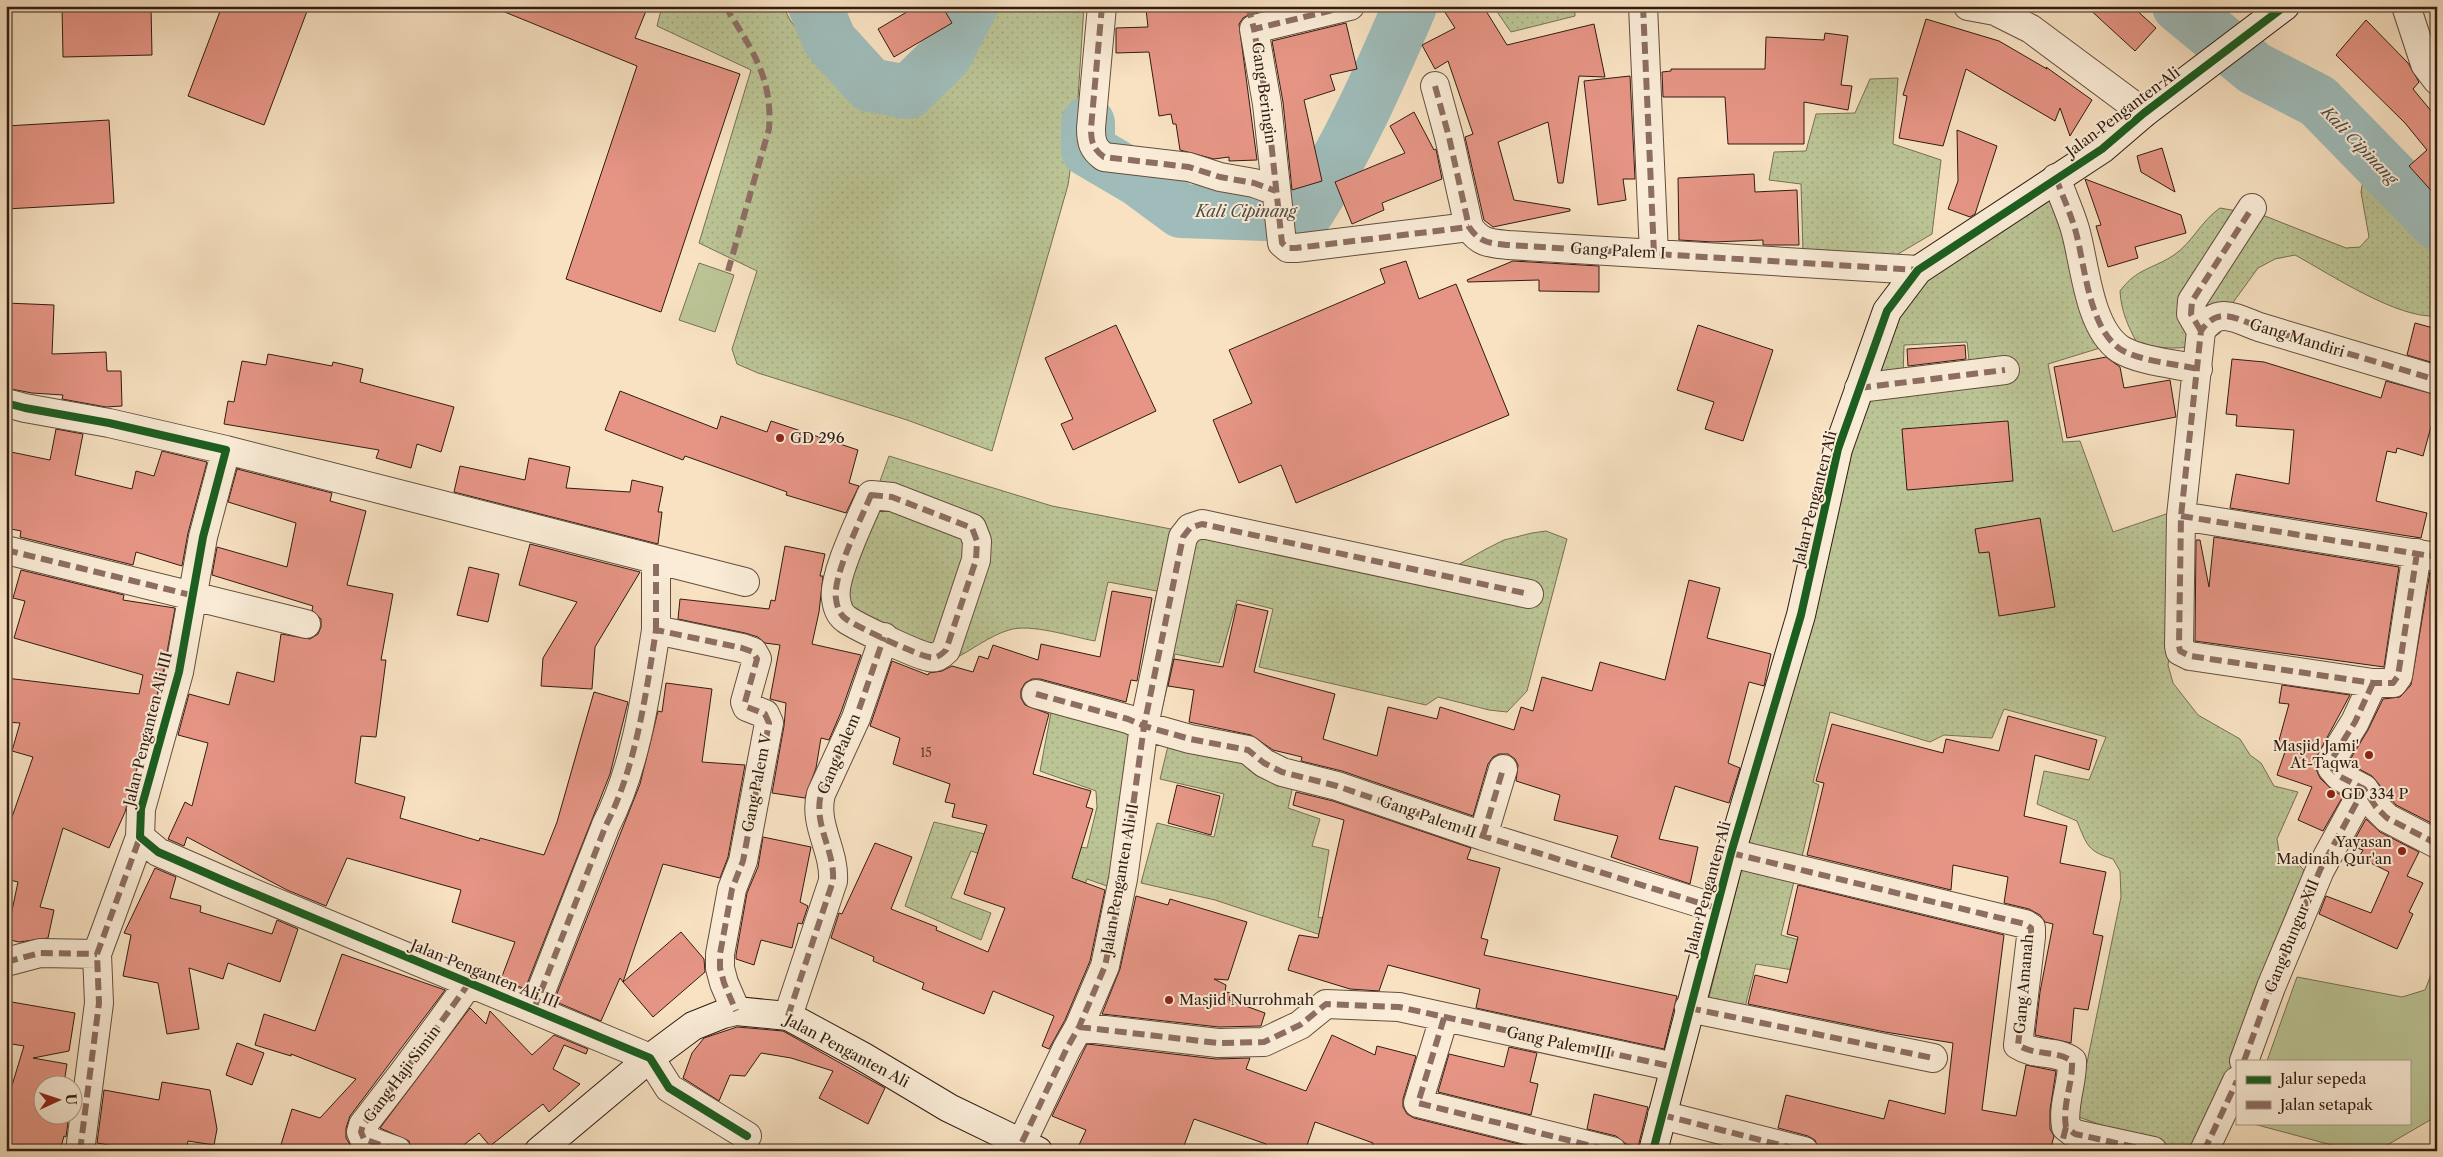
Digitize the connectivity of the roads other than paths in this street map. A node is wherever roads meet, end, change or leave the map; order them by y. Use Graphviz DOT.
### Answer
graph roads {
  1 [pos="1102,6"];
  2 [pos="1350,6"];
  3 [pos="1643,6"];
  4 [pos="1968,6"];
  5 [pos="2406,6"];
  6 [pos="2270,13"];
  7 [pos="1252,18"];
  8 [pos="2437,80"];
  9 [pos="1434,86"];
  10 [pos="2144,113"];
  11 [pos="2056,178"];
  12 [pos="1276,194"];
  13 [pos="2252,208"];
  14 [pos="1469,226"];
  15 [pos="1654,254"];
  16 [pos="1918,270"];
  17 [pos="2201,331"];
  18 [pos="2005,370"];
  19 [pos="2198,370"];
  20 [pos="2437,380"];
  21 [pos="1859,388"];
  22 [pos="6,402"];
  23 [pos="226,450"];
  24 [pos="2181,516"];
  25 [pos="6,550"];
  26 [pos="2431,551"];
  27 [pos="656,560"];
  28 [pos="745,582"];
  29 [pos="1529,594"];
  30 [pos="192,595"];
  31 [pos="306,624"];
  32 [pos="656,630"];
  33 [pos="884,637"];
  34 [pos="2373,683"];
  35 [pos="1036,694"];
  36 [pos="1144,726"];
  37 [pos="1503,769"];
  38 [pos="2364,789"];
  39 [pos="1483,836"];
  40 [pos="140,837"];
  41 [pos="2437,844"];
  42 [pos="1731,853"];
  43 [pos="1716,908"];
  44 [pos="97,954"];
  45 [pos="6,962"];
  46 [pos="469,983"];
  47 [pos="534,1008"];
  48 [pos="1689,1008"];
  49 [pos="736,1011"];
  50 [pos="788,1016"];
  51 [pos="1444,1018"];
  52 [pos="1079,1027"];
  53 [pos="650,1058"];
  54 [pos="1933,1058"];
  55 [pos="2244,1060"];
  56 [pos="1674,1067"];
  57 [pos="2236,1082"];
  58 [pos="1662,1115"];
  59 [pos="746,1136"];
  60 [pos="2067,1139"];
  61 [pos="1030,1146"];
  62 [pos="80,1151"];
  63 [pos="397,1151"];
  64 [pos="538,1151"];
  65 [pos="1612,1151"];
  66 [pos="1653,1151"];
  67 [pos="1804,1151"];
  68 [pos="2152,1151"];
  69 [pos="2204,1151"];
  1 -- 12 [label="street"];
  2 -- 7 [label="street, Gang Beringin"];
  3 -- 15 [label="street"];
  4 -- 10 [label="street"];
  5 -- 8 [label="street"];
  6 -- 10 [label="street, Jalan Penganten Ali"];
  7 -- 12 [label="street, Gang Beringin"];
  9 -- 14 [label="street"];
  10 -- 11 [label="street, Jalan Penganten Ali"];
  11 -- 16 [label="street, Jalan Penganten Ali"];
  11 -- 19 [label="street"];
  12 -- 14 [label="street, Gang Beringin"];
  13 -- 17 [label="street"];
  14 -- 15 [label="street, Gang Palem I"];
  15 -- 16 [label="street, Gang Palem I"];
  16 -- 21 [label="street, Jalan Penganten Ali"];
  17 -- 19 [label="street"];
  17 -- 20 [label="street, Gang Mandiri"];
  18 -- 21 [label="street"];
  19 -- 24 [label="street"];
  21 -- 42 [label="street, Jalan Penganten Ali"];
  22 -- 23 [label="street"];
  23 -- 27 [label="street"];
  23 -- 30 [label="street, Jalan Penganten Ali III"];
  24 -- 26 [label="street"];
  24 -- 34 [label="street"];
  25 -- 30 [label="street"];
  26 -- 34 [label="street"];
  27 -- 28 [label="street"];
  27 -- 32 [label="street"];
  29 -- 36 [label="street, Jalan Penganten Ali II"];
  30 -- 31 [label="street"];
  30 -- 40 [label="street, Jalan Penganten Ali III"];
  32 -- 47 [label="street"];
  32 -- 49 [label="street, Gang Palem V"];
  33 -- 33 [label="street"];
  33 -- 50 [label="street, Gang Palem"];
  34 -- 38 [label="street"];
  35 -- 36 [label="street, Gang Palem II"];
  36 -- 39 [label="street, Gang Palem II"];
  36 -- 52 [label="street, Jalan Penganten Ali II"];
  37 -- 39 [label="street"];
  38 -- 41 [label="street"];
  38 -- 55 [label="street, Gang Bungur XII"];
  39 -- 43 [label="street, Gang Palem II"];
  40 -- 44 [label="street, Jalan Penganten Ali III"];
  40 -- 46 [label="street, Jalan Penganten Ali III"];
  42 -- 43 [label="street, Jalan Penganten Ali"];
  42 -- 60 [label="street, Gang Amanah"];
  43 -- 48 [label="street, Jalan Penganten Ali"];
  44 -- 45 [label="street"];
  44 -- 62 [label="street, Jalan Penganten Ali III"];
  46 -- 47 [label="street, Jalan Penganten Ali III"];
  46 -- 63 [label="street, Gang Haji Simin"];
  47 -- 53 [label="street, Jalan Penganten Ali III"];
  48 -- 54 [label="street"];
  48 -- 56 [label="street, Jalan Penganten Ali"];
  49 -- 50 [label="street, Jalan Penganten Ali"];
  49 -- 53 [label="street, Jalan Penganten Ali"];
  50 -- 61 [label="street, Jalan Penganten Ali"];
  51 -- 52 [label="street"];
  51 -- 56 [label="street, Gang Palem III"];
  51 -- 65 [label="street"];
  52 -- 61 [label="street, Jalan Penganten Ali II"];
  53 -- 59 [label="street"];
  53 -- 64 [label="street, Jalan Penganten Ali"];
  56 -- 58 [label="street, Jalan Penganten Ali"];
  57 -- 69 [label="street"];
  58 -- 66 [label="street, Jalan Penganten Ali"];
  58 -- 67 [label="street"];
  60 -- 68 [label="street, Gang Amanah"];
}
